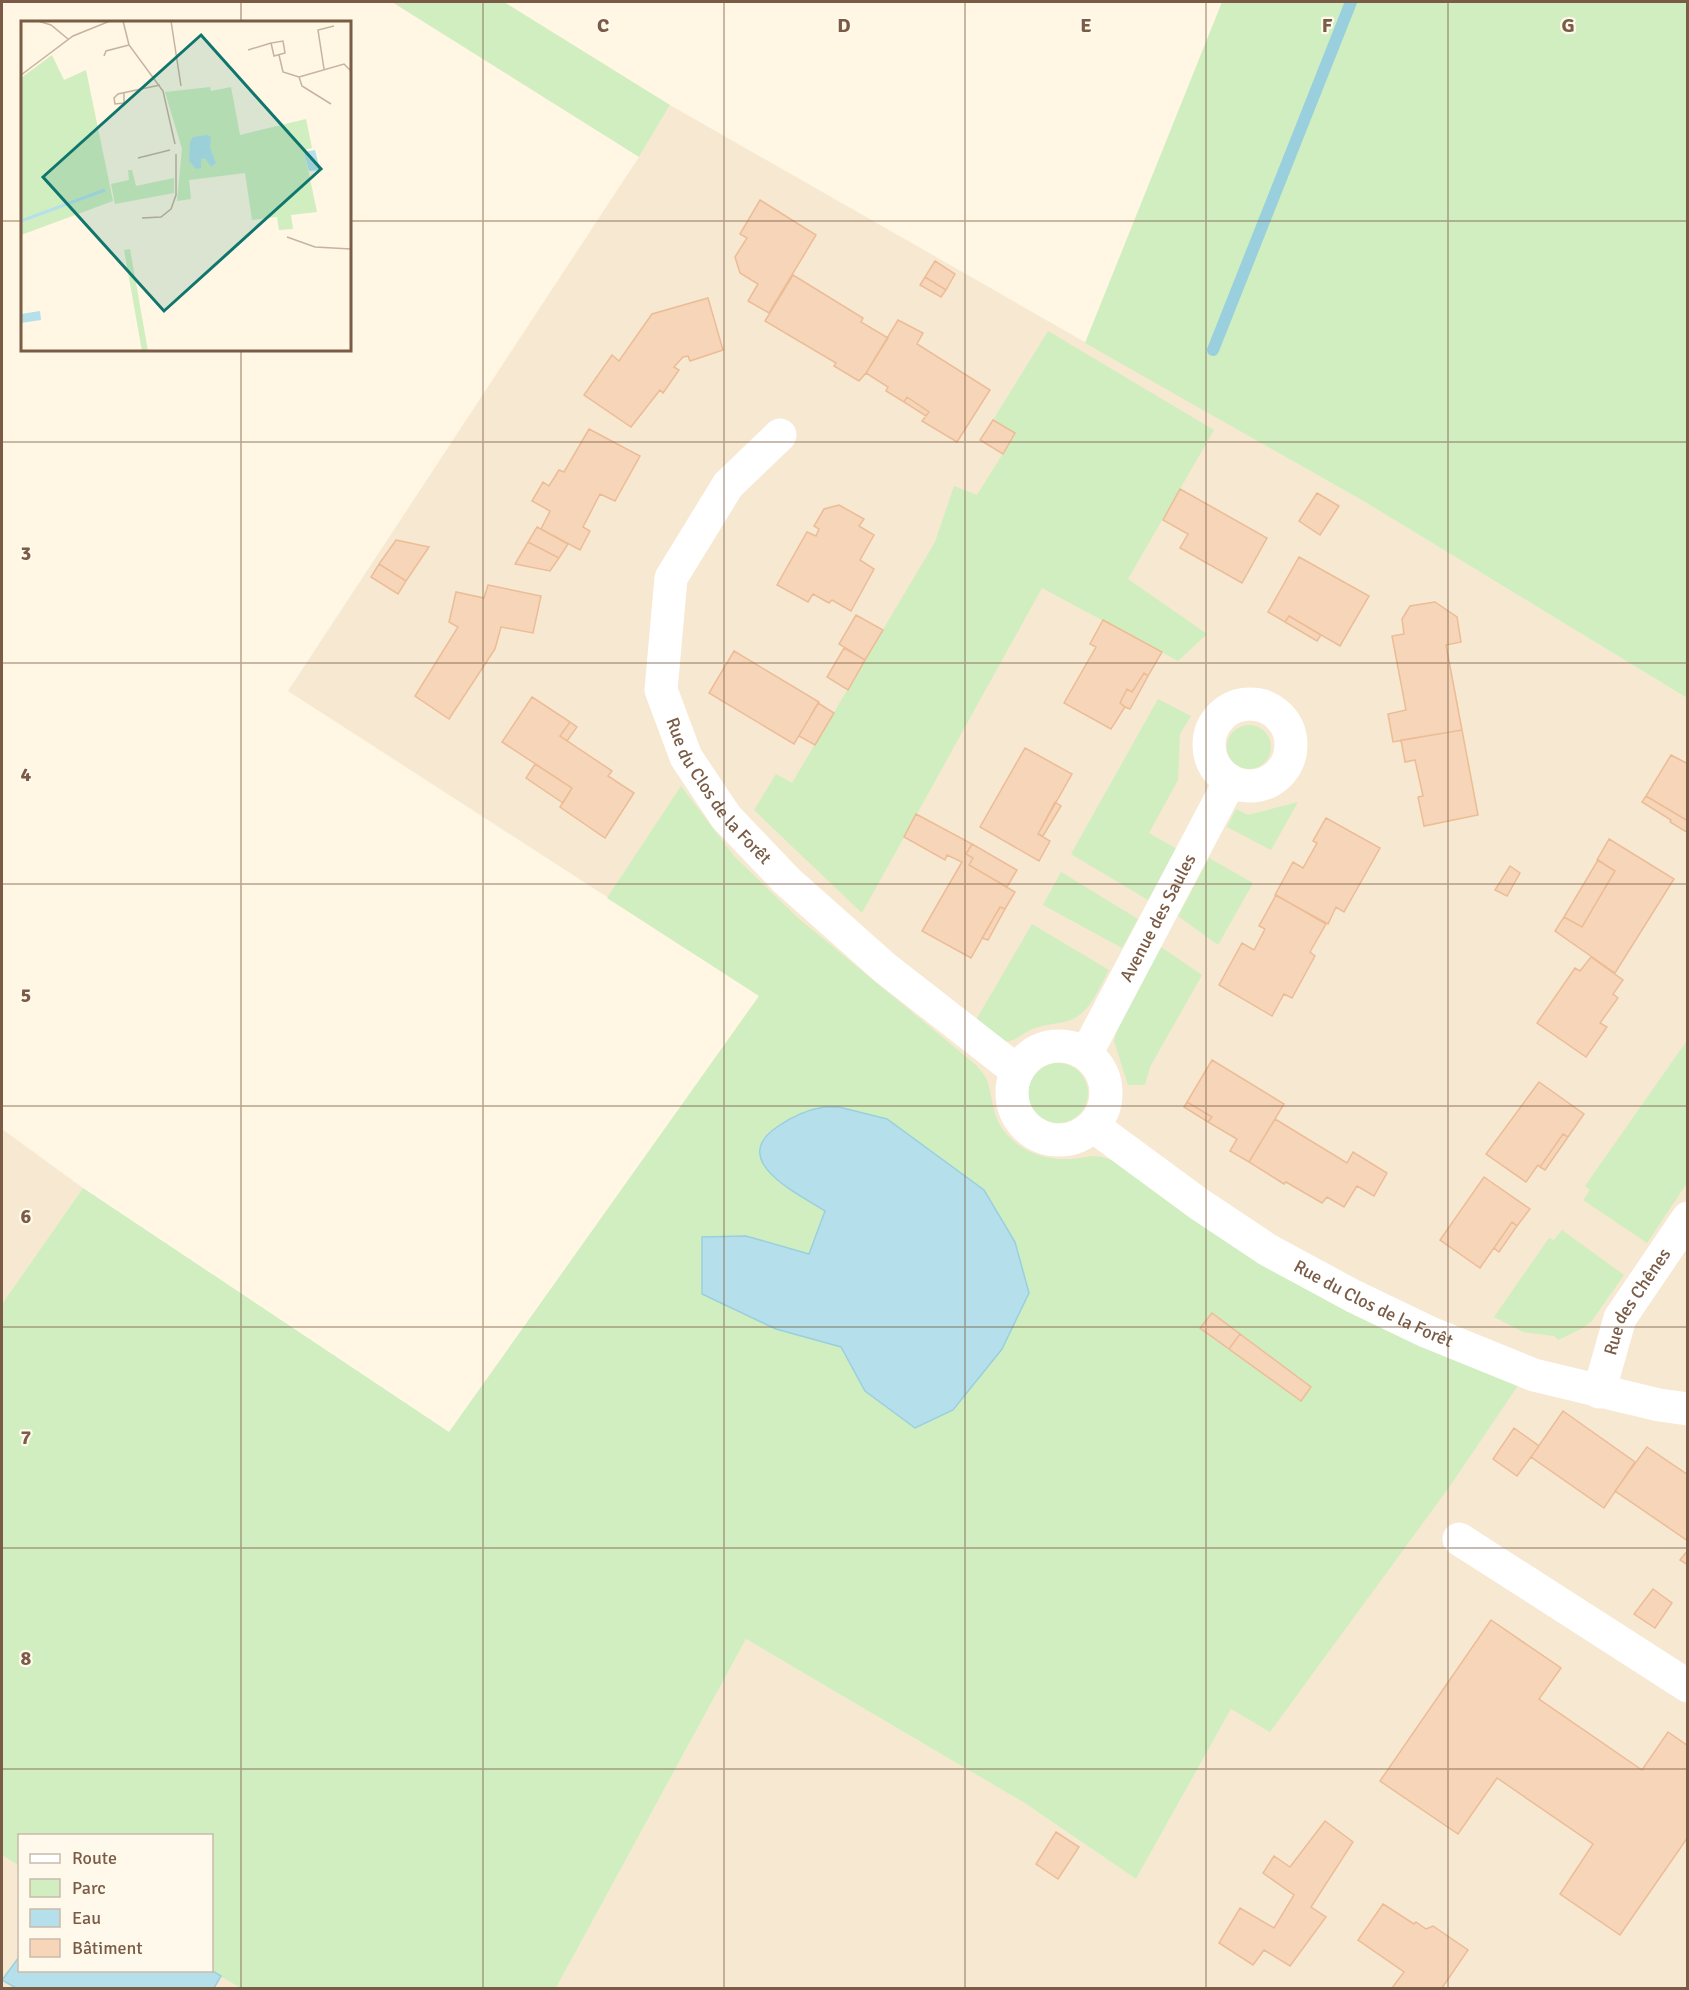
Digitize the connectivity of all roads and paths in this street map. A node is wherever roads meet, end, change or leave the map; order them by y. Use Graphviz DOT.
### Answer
graph roads {
  1 [pos="780,435"];
  2 [pos="1230,781"];
  3 [pos="1086,1054"];
  4 [pos="1017,1071"];
  5 [pos="1093,1126"];
  6 [pos="1688,1218"];
  7 [pos="1599,1392"];
  8 [pos="1688,1409"];
  9 [pos="1459,1539"];
  10 [pos="1688,1686"];
  1 -- 4 [label="street, Rue du Clos de la Forêt"];
  2 -- 3 [label="street, Avenue des Saules"];
  3 -- 4 [label="street"];
  3 -- 5 [label="street"];
  4 -- 5 [label="street"];
  5 -- 7 [label="street, Rue du Clos de la Forêt"];
  6 -- 7 [label="street, Rue des Chênes"];
  7 -- 8 [label="street, Rue du Clos de la Forêt"];
  9 -- 10 [label="street"];
}
